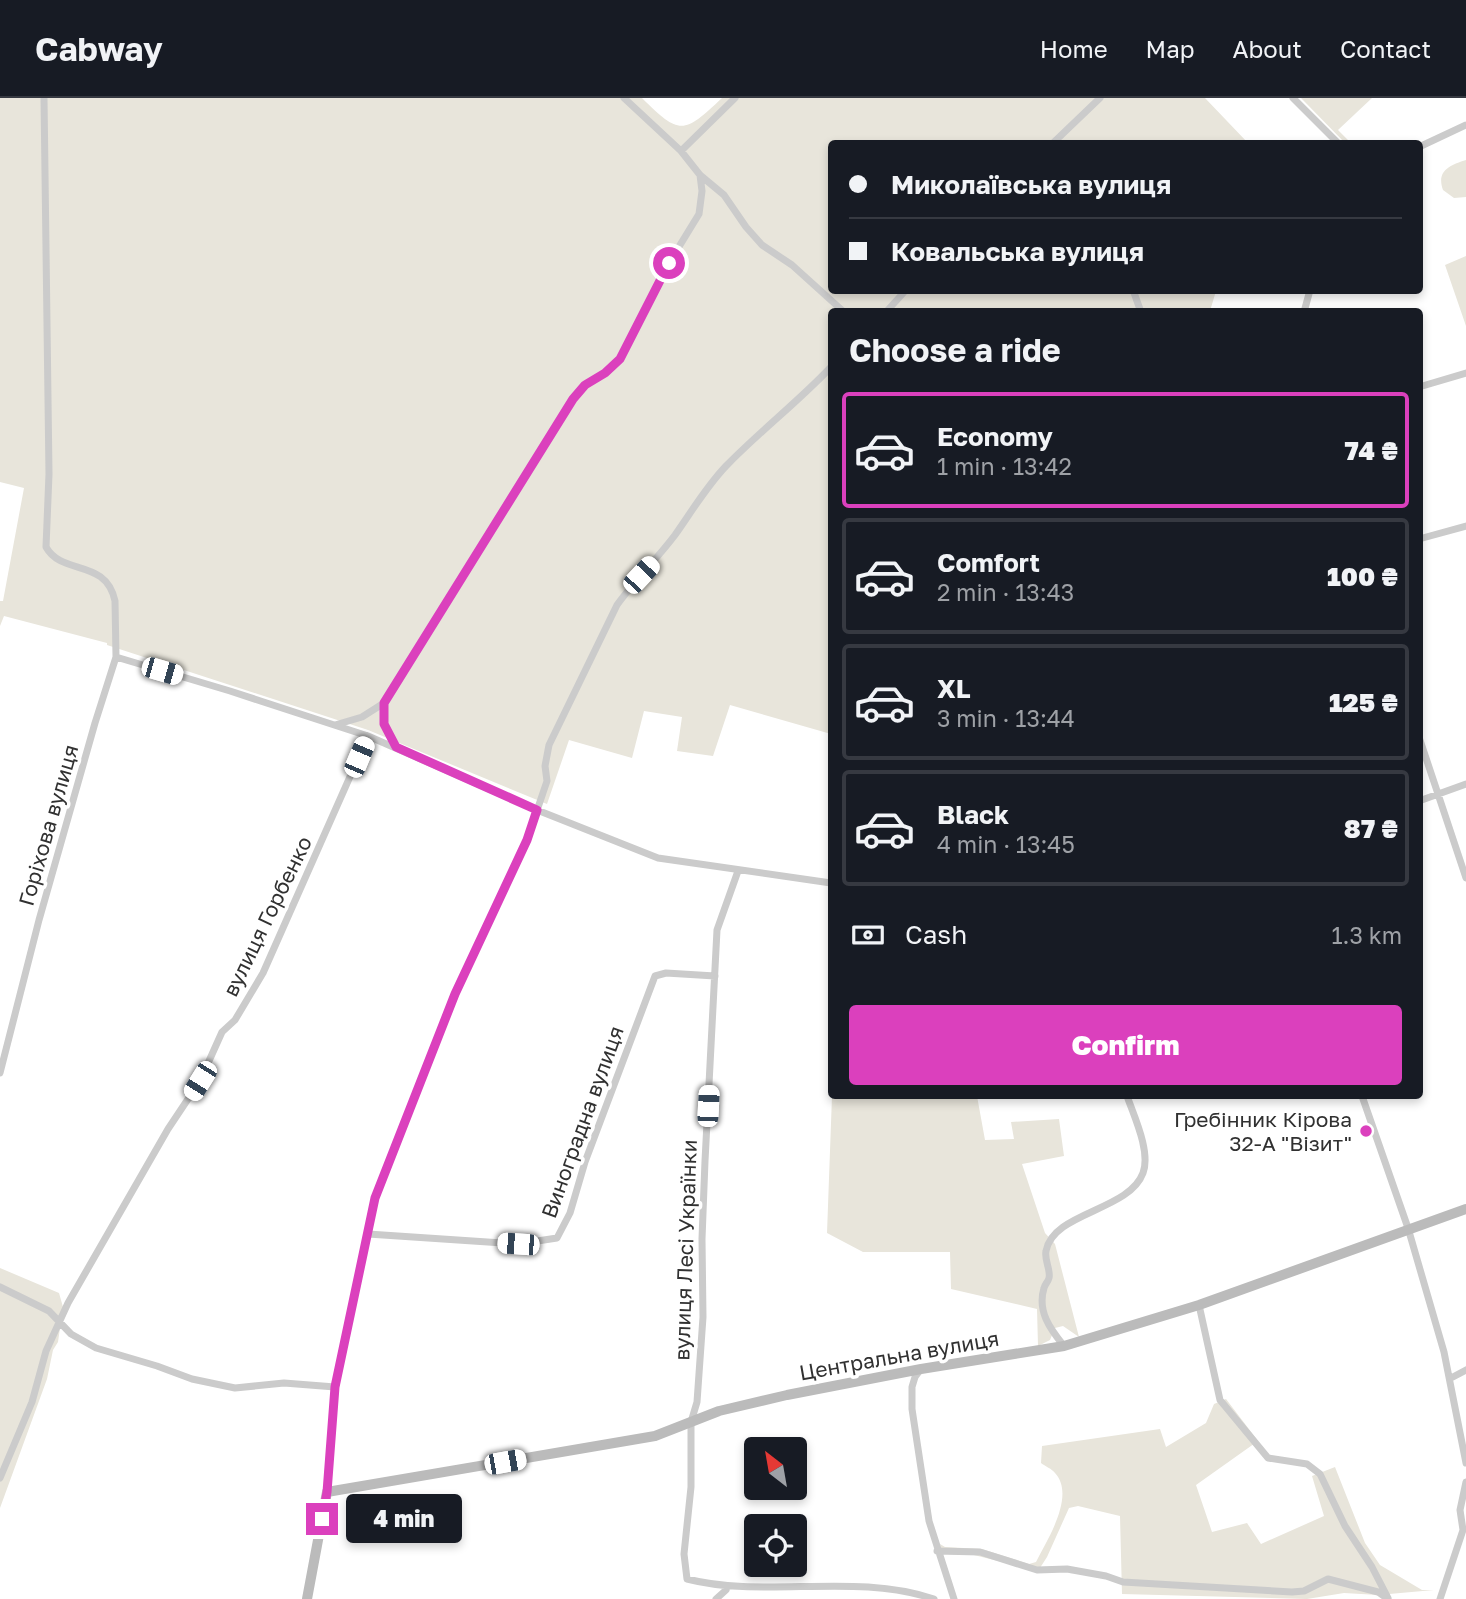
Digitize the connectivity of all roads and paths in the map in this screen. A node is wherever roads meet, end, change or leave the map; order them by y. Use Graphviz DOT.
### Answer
graph roads {
  1 [pos="44,98"];
  2 [pos="624,98"];
  3 [pos="735,98"];
  4 [pos="1100,98"];
  5 [pos="1293,98"];
  6 [pos="1466,125"];
  7 [pos="1056,140"];
  8 [pos="1335,140"];
  9 [pos="1423,145"];
  10 [pos="681,151"];
  11 [pos="700,175"];
  12 [pos="902,294"];
  13 [pos="840,308"];
  14 [pos="890,308"];
  15 [pos="828,370"];
  16 [pos="1466,373"];
  17 [pos="1423,386"];
  18 [pos="1466,526"];
  19 [pos="1423,538"];
  20 [pos="116,657"];
  21 [pos="384,703"];
  22 [pos="334,725"];
  23 [pos="368,736"];
  24 [pos="396,747"];
  25 [pos="1423,749"];
  26 [pos="1466,784"];
  27 [pos="1438,794"];
  28 [pos="1423,800"];
  29 [pos="537,810"];
  30 [pos="738,871"];
  31 [pos="1466,878"];
  32 [pos="828,883"];
  33 [pos="715,976"];
  34 [pos="0,1073"];
  35 [pos="1128,1099"];
  36 [pos="1363,1099"];
  37 [pos="1466,1209"];
  38 [pos="1408,1228"];
  39 [pos="368,1234"];
  40 [pos="0,1287"];
  41 [pos="1199,1305"];
  42 [pos="60,1322"];
  43 [pos="1064,1346"];
  44 [pos="921,1369"];
  45 [pos="1466,1370"];
  46 [pos="1451,1378"];
  47 [pos="335,1387"];
  48 [pos="691,1422"];
  49 [pos="1466,1462"];
  50 [pos="0,1478"];
  51 [pos="1466,1482"];
  52 [pos="327,1492"];
  53 [pos="1465,1532"];
  54 [pos="937,1551"];
  55 [pos="726,1590"];
  56 [pos="307,1599"];
  57 [pos="716,1599"];
  58 [pos="934,1599"];
  59 [pos="954,1599"];
  60 [pos="1389,1599"];
  61 [pos="1440,1599"];
  1 -- 20 [label="street, Горіхова вулиця"];
  2 -- 10 [label="street"];
  3 -- 10 [label="street"];
  4 -- 7 [label="street"];
  5 -- 8 [label="street"];
  6 -- 9 [label="street"];
  10 -- 11 [label="street"];
  11 -- 13 [label="street"];
  11 -- 21 [label="street"];
  12 -- 14 [label="street"];
  15 -- 29 [label="street"];
  16 -- 17 [label="street"];
  18 -- 19 [label="street"];
  20 -- 22 [label="street"];
  20 -- 34 [label="street, Горіхова вулиця"];
  21 -- 22 [label="street"];
  21 -- 24 [label="street"];
  22 -- 23 [label="street"];
  23 -- 24 [label="street"];
  23 -- 42 [label="street, вулиця Горбенко"];
  24 -- 29 [label="street"];
  25 -- 27 [label="street"];
  26 -- 27 [label="street"];
  27 -- 28 [label="street"];
  27 -- 31 [label="street"];
  29 -- 30 [label="street"];
  29 -- 39 [label="street"];
  30 -- 32 [label="street"];
  30 -- 33 [label="street, вулиця Лесі Українки"];
  33 -- 39 [label="street, Виноградна вулиця"];
  33 -- 48 [label="street, вулиця Лесі Українки"];
  35 -- 43 [label="street"];
  36 -- 38 [label="street"];
  37 -- 38 [label="street, Центральна вулиця"];
  38 -- 41 [label="street, Центральна вулиця"];
  38 -- 46 [label="street"];
  39 -- 47 [label="street"];
  40 -- 42 [label="street"];
  41 -- 43 [label="street, Центральна вулиця"];
  41 -- 60 [label="street"];
  42 -- 47 [label="street"];
  42 -- 50 [label="street, вулиця Горбенко"];
  43 -- 44 [label="street, Центральна вулиця"];
  44 -- 48 [label="street, Центральна вулиця"];
  44 -- 54 [label="street"];
  45 -- 46 [label="street"];
  46 -- 49 [label="street"];
  47 -- 52 [label="street"];
  48 -- 52 [label="street, Центральна вулиця"];
  48 -- 55 [label="street, вулиця Лесі Українки"];
  51 -- 53 [label="street"];
  52 -- 56 [label="street"];
  53 -- 61 [label="street"];
  54 -- 59 [label="street"];
  54 -- 60 [label="street"];
  55 -- 57 [label="street"];
  55 -- 58 [label="street"];
}
